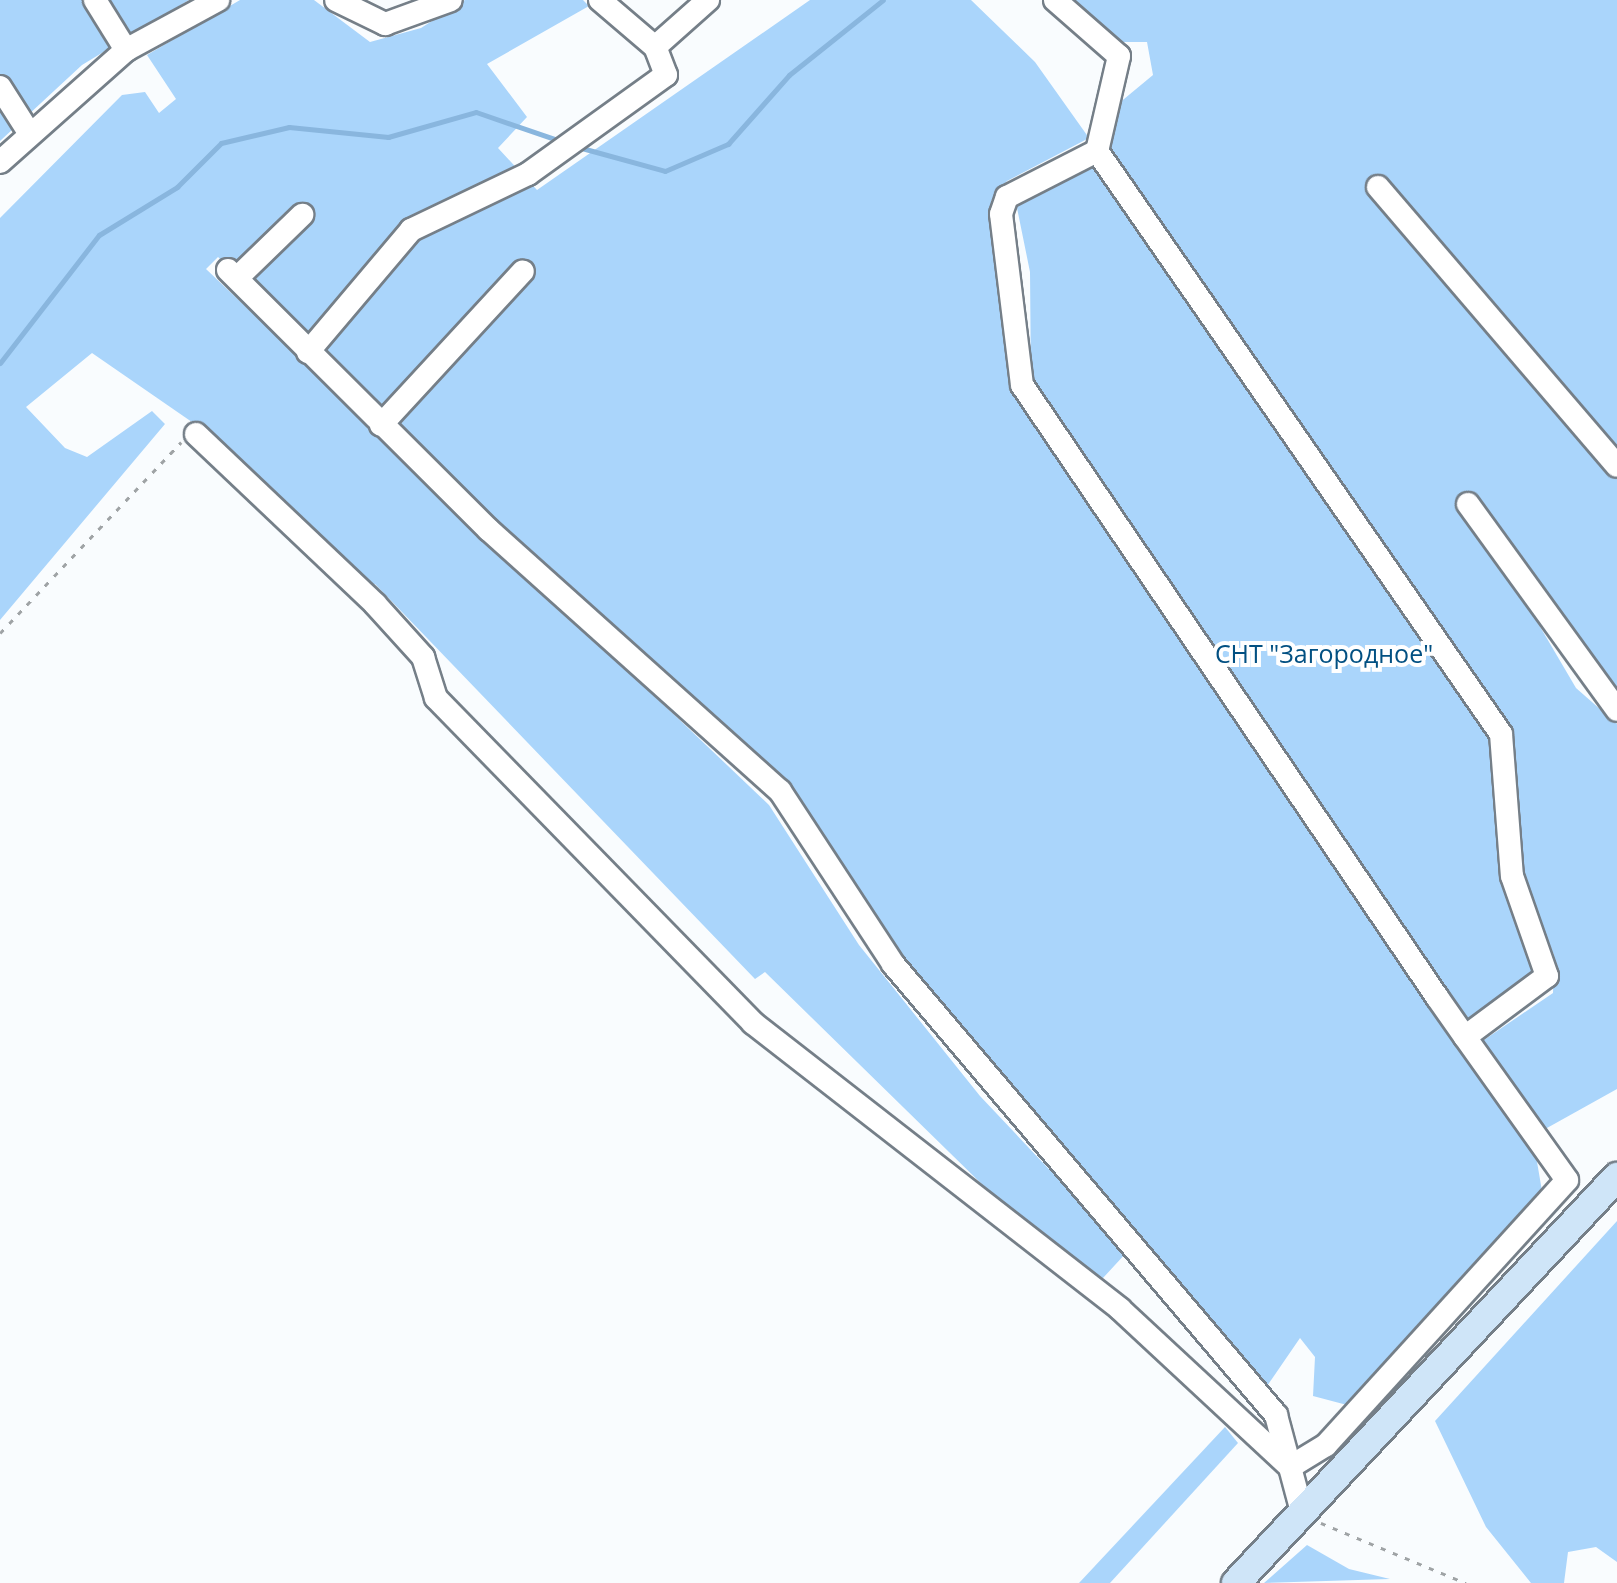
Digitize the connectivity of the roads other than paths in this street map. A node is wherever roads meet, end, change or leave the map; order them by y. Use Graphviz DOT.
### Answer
graph roads {
  1 [pos="96,0"];
  2 [pos="218,0"];
  3 [pos="336,0"];
  4 [pos="451,0"];
  5 [pos="600,0"];
  6 [pos="708,0"];
  7 [pos="1055,0"];
  8 [pos="655,47"];
  9 [pos="126,50"];
  10 [pos="0,88"];
  11 [pos="28,131"];
  12 [pos="1096,151"];
  13 [pos="0,162"];
  14 [pos="1378,187"];
  15 [pos="302,214"];
  16 [pos="523,271"];
  17 [pos="308,352"];
  18 [pos="381,424"];
  19 [pos="196,434"];
  20 [pos="1617,466"];
  21 [pos="1468,504"];
  22 [pos="1617,710"];
  23 [pos="1466,1037"];
  24 [pos="1617,1177"];
  25 [pos="1290,1467"];
  26 [pos="1302,1512"];
  27 [pos="1236,1583"];
  1 -- 9 [label="lane"];
  2 -- 9 [label="lane"];
  3 -- 4 [label="lane"];
  5 -- 8 [label="lane"];
  6 -- 8 [label="lane"];
  7 -- 12 [label="lane"];
  8 -- 17 [label="lane"];
  9 -- 11 [label="lane"];
  10 -- 11 [label="lane"];
  11 -- 13 [label="lane"];
  12 -- 23 [label="lane"];
  12 -- 23 [label="lane"];
  14 -- 20 [label="lane"];
  15 -- 17 [label="lane"];
  16 -- 18 [label="lane"];
  17 -- 18 [label="lane"];
  18 -- 25 [label="lane"];
  19 -- 25 [label="lane"];
  21 -- 22 [label="lane"];
  23 -- 25 [label="lane"];
  24 -- 26 [label="main road"];
  25 -- 26 [label="lane"];
  26 -- 27 [label="main road"];
}
